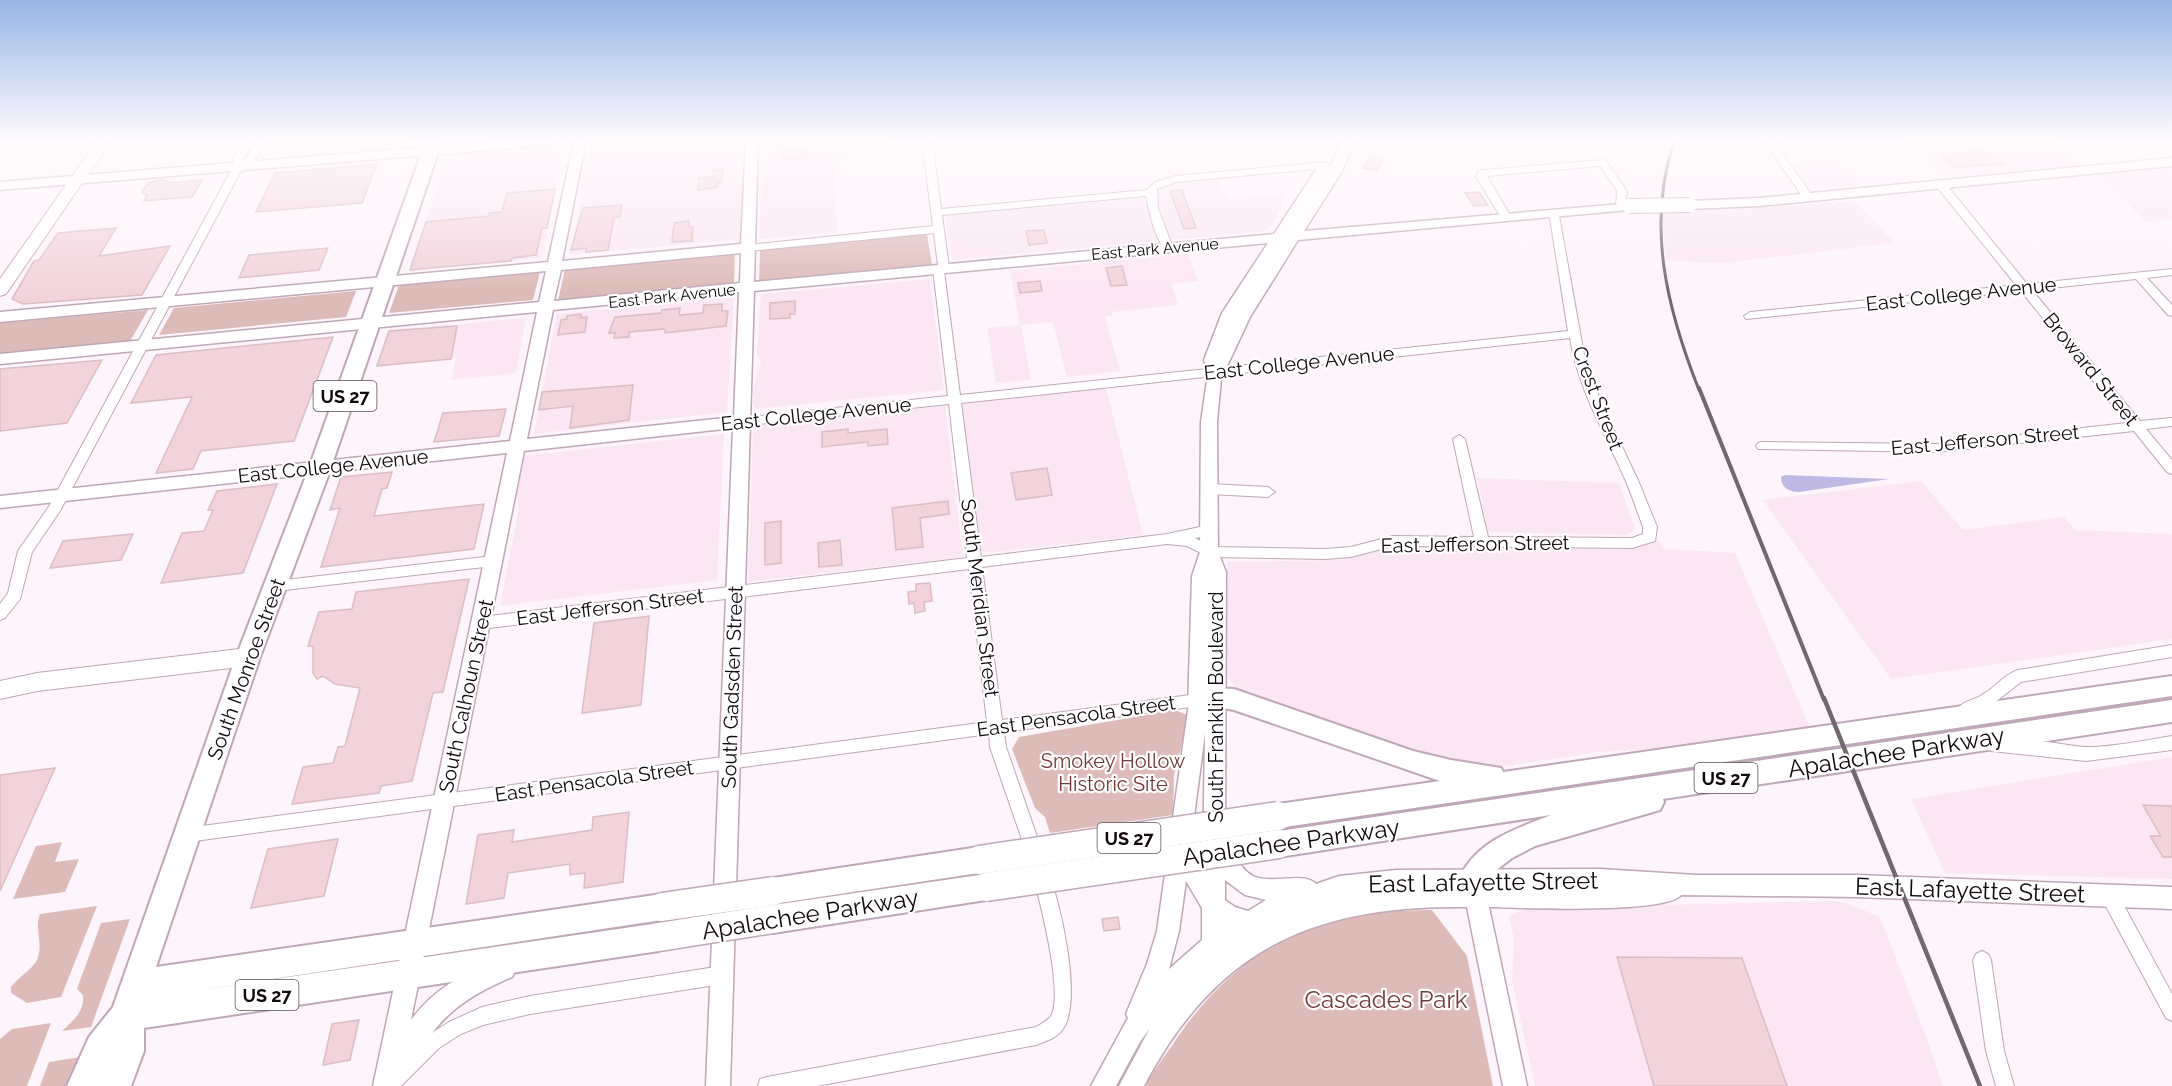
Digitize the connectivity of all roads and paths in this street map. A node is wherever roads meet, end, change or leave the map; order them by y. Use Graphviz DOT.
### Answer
graph roads {
  1 [pos="69,192"];
  2 [pos="224,192"];
  3 [pos="416,192"];
  4 [pos="569,192"];
  5 [pos="750,192"];
  6 [pos="933,192"];
  7 [pos="1307,192"];
  8 [pos="1322,192"];
  9 [pos="1483,192"];
  10 [pos="1488,192"];
  11 [pos="1622,192"];
  12 [pos="1804,192"];
  13 [pos="1862,192"];
  14 [pos="1947,192"];
  15 [pos="1150,193"];
  16 [pos="1808,197"];
  17 [pos="1625,206"];
  18 [pos="936,212"];
  19 [pos="1554,212"];
  20 [pos="1502,217"];
  21 [pos="939,230"];
  22 [pos="1293,237"];
  23 [pos="1276,239"];
  24 [pos="748,248"];
  25 [pos="1168,248"];
  26 [pos="554,266"];
  27 [pos="941,268"];
  28 [pos="2172,272"];
  29 [pos="2139,276"];
  30 [pos="384,282"];
  31 [pos="2026,287"];
  32 [pos="746,289"];
  33 [pos="0,291"];
  34 [pos="164,302"];
  35 [pos="545,307"];
  36 [pos="2172,312"];
  37 [pos="1750,316"];
  38 [pos="0,317"];
  39 [pos="370,324"];
  40 [pos="1574,334"];
  41 [pos="140,346"];
  42 [pos="0,360"];
  43 [pos="1215,371"];
  44 [pos="954,399"];
  45 [pos="741,422"];
  46 [pos="2172,422"];
  47 [pos="2137,426"];
  48 [pos="1459,439"];
  49 [pos="1762,446"];
  50 [pos="517,447"];
  51 [pos="320,467"];
  52 [pos="2172,470"];
  53 [pos="1209,489"];
  54 [pos="1268,492"];
  55 [pos="59,495"];
  56 [pos="0,502"];
  57 [pos="1209,530"];
  58 [pos="1167,539"];
  59 [pos="1644,541"];
  60 [pos="1482,542"];
  61 [pos="1209,552"];
  62 [pos="494,561"];
  63 [pos="975,562"];
  64 [pos="276,586"];
  65 [pos="735,592"];
  66 [pos="0,614"];
  67 [pos="481,623"];
  68 [pos="2172,651"];
  69 [pos="248,657"];
  70 [pos="2172,686"];
  71 [pos="4,687"];
  72 [pos="1207,699"];
  73 [pos="2172,711"];
  74 [pos="996,727"];
  75 [pos="1878,729"];
  76 [pos="2172,743"];
  77 [pos="1896,753"];
  78 [pos="730,762"];
  79 [pos="1797,767"];
  80 [pos="1566,775"];
  81 [pos="444,801"];
  82 [pos="187,835"];
  83 [pos="1182,836"];
  84 [pos="1215,836"];
  85 [pos="982,874"];
  86 [pos="1339,887"];
  87 [pos="1475,889"];
  88 [pos="2109,895"];
  89 [pos="2172,898"];
  90 [pos="1215,907"];
  91 [pos="1298,920"];
  92 [pos="1248,922"];
  93 [pos="415,943"];
  94 [pos="1214,944"];
  95 [pos="554,952"];
  96 [pos="1982,960"];
  97 [pos="1213,972"];
  98 [pos="408,974"];
  99 [pos="722,975"];
  100 [pos="135,985"];
  101 [pos="2172,1012"];
  102 [pos="125,1016"];
  103 [pos="1123,1045"];
  104 [pos="83,1086"];
  105 [pos="116,1086"];
  106 [pos="386,1086"];
  107 [pos="718,1086"];
  108 [pos="767,1086"];
  109 [pos="1103,1086"];
  110 [pos="1131,1086"];
  111 [pos="1515,1086"];
  112 [pos="2005,1086"];
  1 -- 33 [label="main road"];
  2 -- 34 [label="street"];
  3 -- 30 [label="main road, US 27"];
  4 -- 26 [label="street, South Calhoun Street"];
  5 -- 24 [label="street, South Gadsden Street"];
  6 -- 18 [label="street, South Meridian Street"];
  7 -- 23 [label="street, South Franklin Boulevard"];
  8 -- 22 [label="street, South Franklin Boulevard"];
  9 -- 20 [label="street"];
  10 -- 20 [label="street"];
  11 -- 17 [label="street"];
  12 -- 16 [label="street"];
  13 -- 16 [label="street, East Park Avenue"];
  14 -- 31 [label="street, Broward Street"];
  15 -- 18 [label="street"];
  15 -- 25 [label="street"];
  16 -- 17 [label="street, East Park Avenue, bridge"];
  17 -- 19 [label="street, East Park Avenue"];
  18 -- 21 [label="street, South Meridian Street"];
  19 -- 20 [label="street, East Park Avenue"];
  19 -- 40 [label="street, Crest Street"];
  20 -- 22 [label="street, East Park Avenue"];
  21 -- 24 [label="street"];
  21 -- 27 [label="street, South Meridian Street"];
  22 -- 23 [label="street, East Park Avenue"];
  22 -- 43 [label="street, South Franklin Boulevard"];
  23 -- 25 [label="street, East Park Avenue"];
  23 -- 43 [label="street, South Franklin Boulevard"];
  24 -- 26 [label="street"];
  24 -- 32 [label="street, South Gadsden Street"];
  25 -- 27 [label="street, East Park Avenue"];
  26 -- 30 [label="street"];
  26 -- 35 [label="street, South Calhoun Street"];
  27 -- 32 [label="street, East Park Avenue"];
  27 -- 44 [label="street, South Meridian Street"];
  28 -- 29 [label="street, East College Avenue"];
  29 -- 31 [label="street, East College Avenue"];
  29 -- 36 [label="street"];
  30 -- 34 [label="street"];
  30 -- 39 [label="main road, US 27"];
  31 -- 37 [label="street, East College Avenue"];
  31 -- 47 [label="street, Broward Street"];
  32 -- 35 [label="street, East Park Avenue"];
  32 -- 45 [label="street, South Gadsden Street"];
  34 -- 38 [label="street"];
  34 -- 41 [label="street"];
  35 -- 39 [label="street, East Park Avenue"];
  35 -- 50 [label="street, South Calhoun Street"];
  39 -- 41 [label="street, East Park Avenue"];
  39 -- 51 [label="main road, South Monroe Street / US 27"];
  40 -- 43 [label="street, East College Avenue"];
  40 -- 59 [label="street, Crest Street"];
  41 -- 42 [label="street, East Park Avenue"];
  41 -- 55 [label="street"];
  43 -- 44 [label="street, East College Avenue"];
  43 -- 53 [label="street, South Franklin Boulevard"];
  44 -- 45 [label="street, East College Avenue"];
  44 -- 63 [label="street, South Meridian Street"];
  45 -- 50 [label="street, East College Avenue"];
  45 -- 65 [label="street, South Gadsden Street"];
  46 -- 47 [label="street, East Jefferson Street"];
  47 -- 49 [label="street, East Jefferson Street"];
  47 -- 52 [label="street, Broward Street"];
  48 -- 60 [label="street"];
  50 -- 51 [label="street, East College Avenue"];
  50 -- 62 [label="street, South Calhoun Street"];
  51 -- 55 [label="street, East College Avenue"];
  51 -- 64 [label="main road, South Monroe Street / US 27"];
  53 -- 54 [label="street"];
  53 -- 57 [label="street, South Franklin Boulevard"];
  55 -- 56 [label="street, East College Avenue"];
  55 -- 66 [label="street"];
  57 -- 58 [label="street, East Jefferson Street"];
  57 -- 61 [label="street, South Franklin Boulevard"];
  58 -- 61 [label="street, East Jefferson Street"];
  58 -- 63 [label="street, East Jefferson Street"];
  59 -- 60 [label="street, East Jefferson Street"];
  60 -- 61 [label="street, East Jefferson Street"];
  61 -- 72 [label="street, South Franklin Boulevard"];
  62 -- 64 [label="street"];
  62 -- 67 [label="street, South Calhoun Street"];
  63 -- 65 [label="street, East Jefferson Street"];
  63 -- 74 [label="street, South Meridian Street"];
  64 -- 69 [label="main road, South Monroe Street / US 27"];
  65 -- 67 [label="street, East Jefferson Street"];
  65 -- 78 [label="street, South Gadsden Street"];
  67 -- 81 [label="street, South Calhoun Street"];
  68 -- 75 [label="street"];
  69 -- 71 [label="main road"];
  69 -- 82 [label="main road, South Monroe Street / US 27"];
  70 -- 75 [label="main road, Apalachee Parkway / US 27"];
  72 -- 74 [label="street, East Pensacola Street"];
  72 -- 80 [label="main road"];
  72 -- 83 [label="street, South Franklin Boulevard"];
  72 -- 84 [label="street, South Franklin Boulevard"];
  73 -- 77 [label="main road, Apalachee Parkway / US 27"];
  74 -- 78 [label="street, East Pensacola Street"];
  74 -- 108 [label="street, South Meridian Street"];
  75 -- 80 [label="main road, Apalachee Parkway / US 27"];
  76 -- 77 [label="street"];
  77 -- 79 [label="main road, Apalachee Parkway / US 27"];
  78 -- 81 [label="street, East Pensacola Street"];
  78 -- 99 [label="street, South Gadsden Street"];
  79 -- 85 [label="main road, Apalachee Parkway / US 27, bridge"];
  79 -- 87 [label="main road"];
  80 -- 85 [label="main road, Apalachee Parkway / US 27, bridge"];
  81 -- 82 [label="street, East Pensacola Street"];
  81 -- 93 [label="street, South Calhoun Street"];
  82 -- 100 [label="main road, South Monroe Street / US 27"];
  83 -- 90 [label="street"];
  83 -- 103 [label="street, South Franklin Boulevard"];
  84 -- 86 [label="street"];
  84 -- 90 [label="street, South Franklin Boulevard"];
  85 -- 93 [label="main road, Apalachee Parkway / US 27, bridge"];
  85 -- 95 [label="main road, Apalachee Parkway / US 27, bridge"];
  86 -- 87 [label="street, East Lafayette Street"];
  86 -- 92 [label="street, East Lafayette Street"];
  87 -- 88 [label="street, East Lafayette Street"];
  87 -- 91 [label="street, East Lafayette Street"];
  87 -- 111 [label="street"];
  88 -- 89 [label="street, East Lafayette Street"];
  88 -- 101 [label="street"];
  90 -- 92 [label="street"];
  90 -- 94 [label="street, South Franklin Boulevard"];
  91 -- 92 [label="street"];
  91 -- 97 [label="street, East Lafayette Street"];
  92 -- 94 [label="street, East Lafayette Street"];
  93 -- 98 [label="street, South Calhoun Street"];
  93 -- 100 [label="main road, Apalachee Parkway / US 27"];
  94 -- 97 [label="street, South Franklin Boulevard"];
  94 -- 103 [label="street, East Lafayette Street"];
  95 -- 98 [label="main road, Apalachee Parkway / US 27"];
  95 -- 106 [label="street"];
  96 -- 112 [label="street"];
  97 -- 110 [label="street, East Lafayette Street"];
  98 -- 102 [label="main road, Apalachee Parkway / US 27"];
  98 -- 106 [label="street, South Calhoun Street"];
  99 -- 106 [label="street"];
  99 -- 107 [label="street, South Gadsden Street"];
  100 -- 102 [label="main road, South Monroe Street / US 27"];
  102 -- 104 [label="main road, South Monroe Street"];
  102 -- 105 [label="main road, South Monroe Street"];
  103 -- 109 [label="street, East Lafayette Street"];
}
